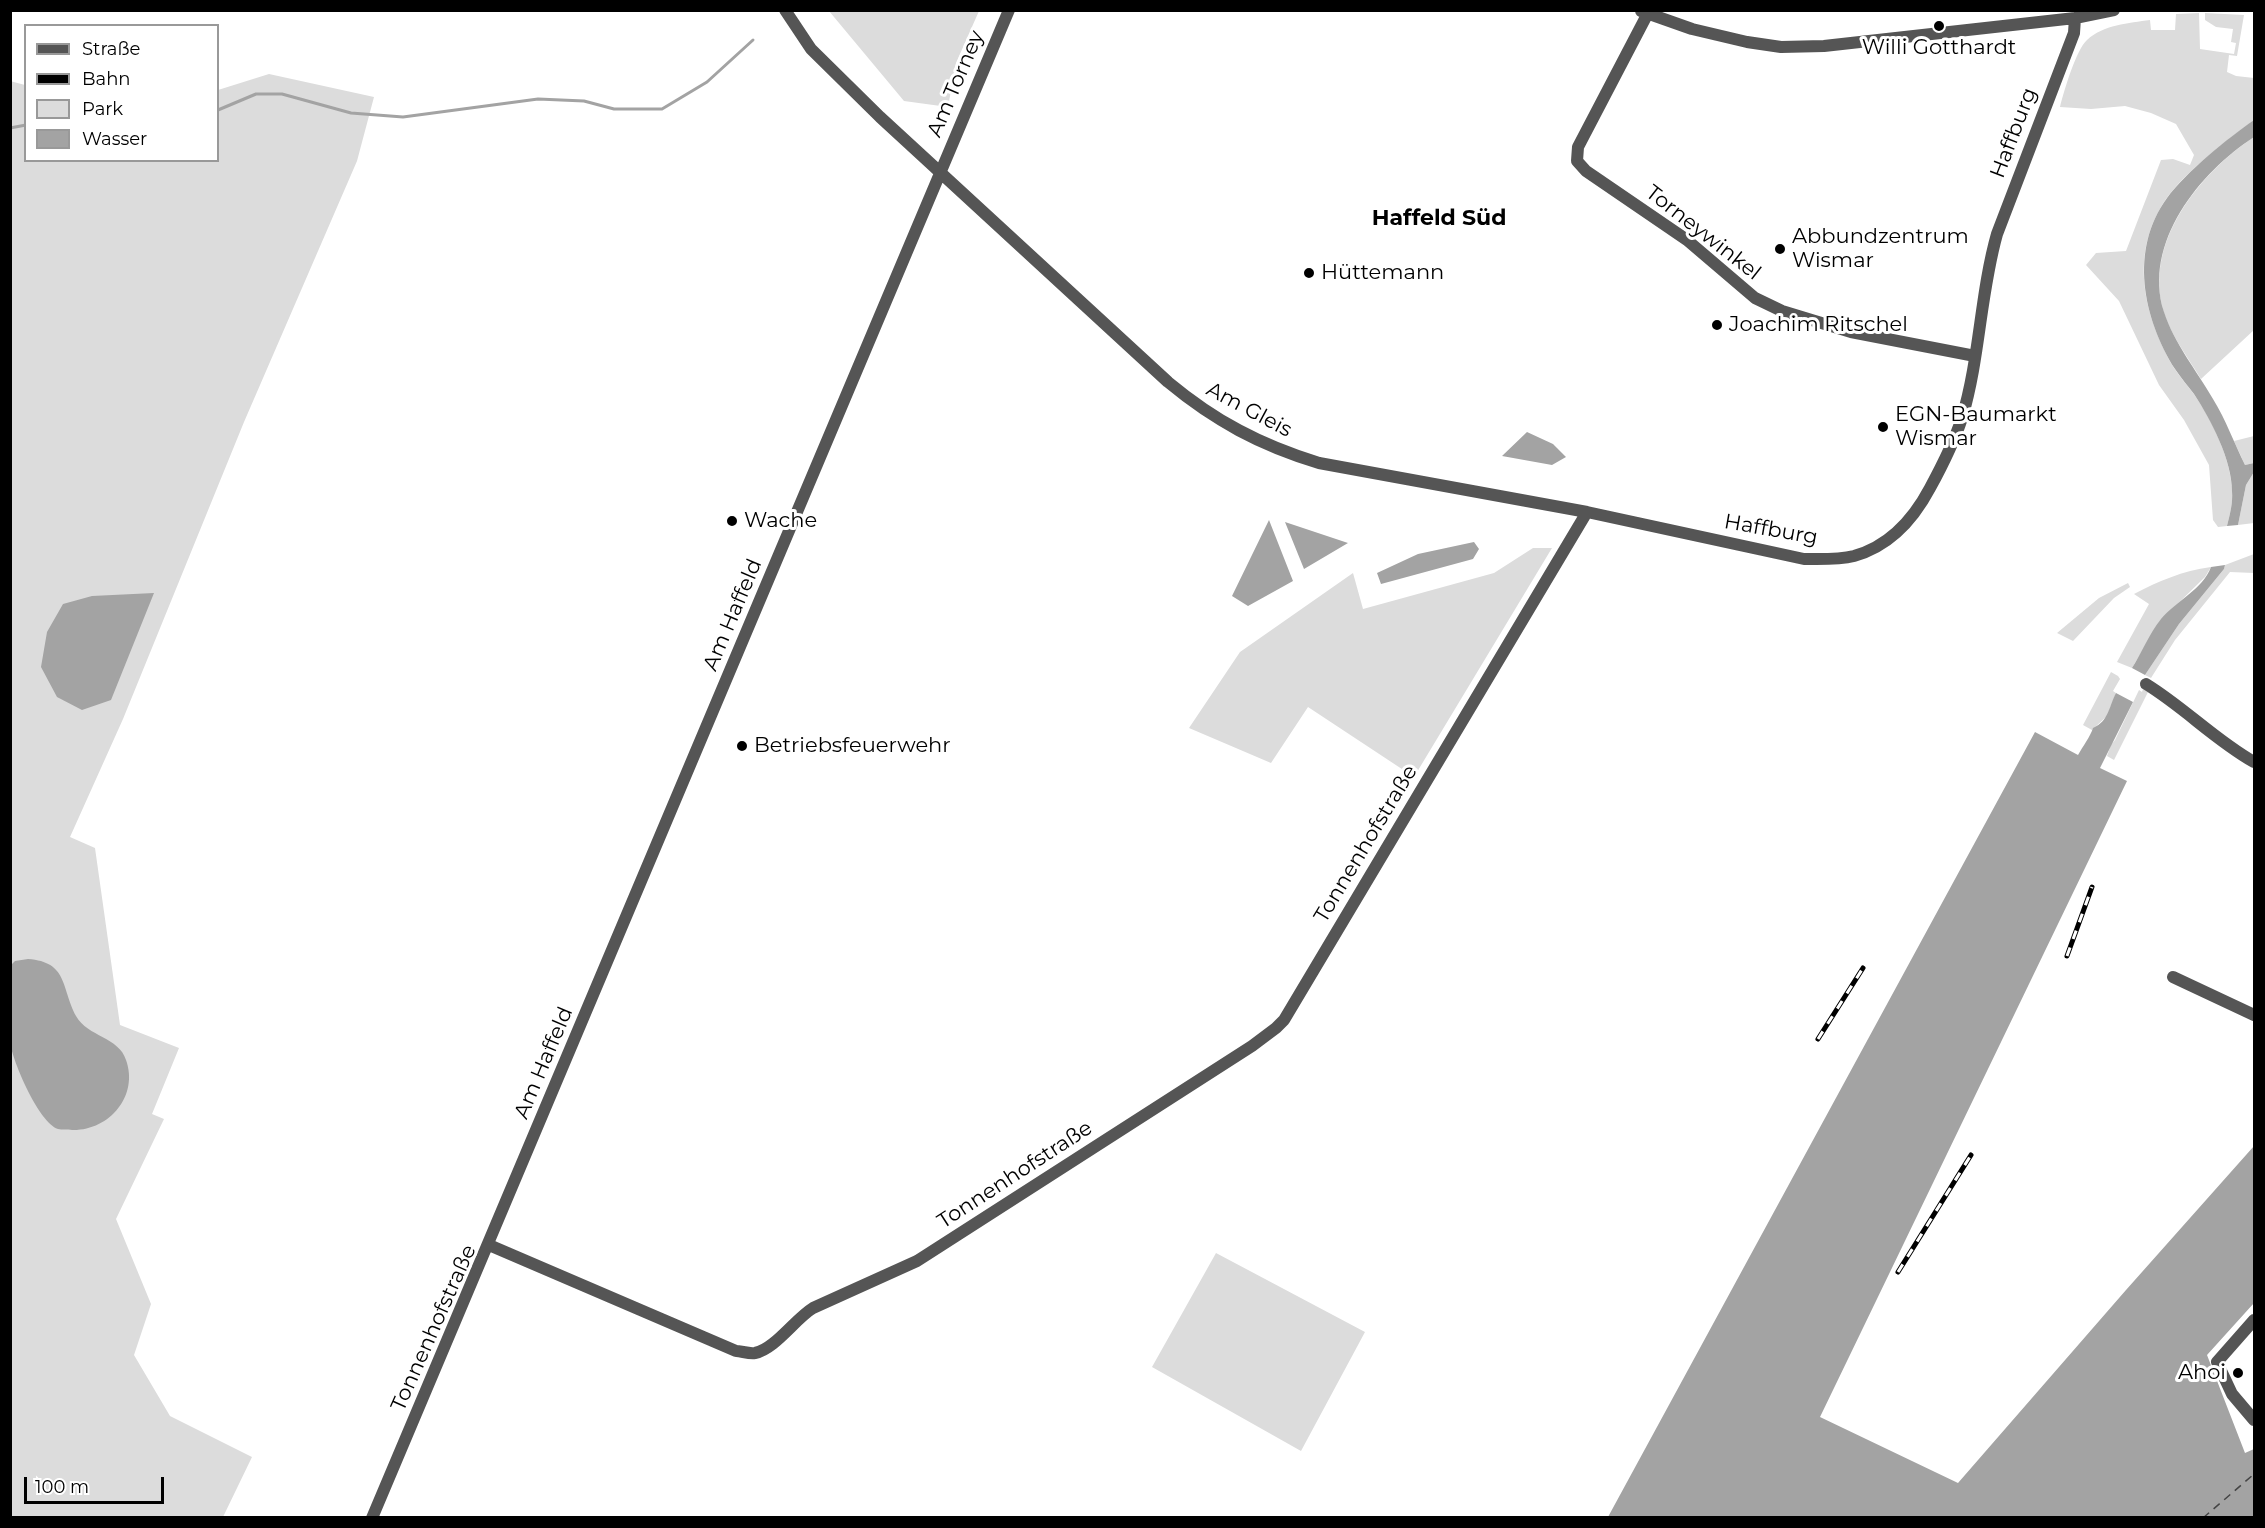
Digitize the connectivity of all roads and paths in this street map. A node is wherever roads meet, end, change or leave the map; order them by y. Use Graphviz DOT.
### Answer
graph roads {
  1 [pos="785,10"];
  2 [pos="1009,10"];
  3 [pos="2114,10"];
  4 [pos="1644,12"];
  5 [pos="2075,18"];
  6 [pos="939,173"];
  7 [pos="1975,356"];
  8 [pos="1587,512"];
  9 [pos="2146,684"];
  10 [pos="2254,762"];
  11 [pos="2173,977"];
  12 [pos="2254,1015"];
  13 [pos="489,1245"];
  14 [pos="2254,1320"];
  15 [pos="2254,1420"];
  16 [pos="372,1518"];
  1 -- 6 [label="street"];
  2 -- 6 [label="street, Am Torney"];
  3 -- 5 [label="street"];
  4 -- 5 [label="street"];
  4 -- 7 [label="street, Torneywinkel"];
  5 -- 7 [label="street, Haffburg"];
  6 -- 8 [label="street, Am Gleis"];
  6 -- 13 [label="street, Am Haffeld"];
  7 -- 8 [label="street, Haffburg"];
  8 -- 13 [label="street, Tonnenhofstraße"];
  9 -- 10 [label="street"];
  11 -- 12 [label="street"];
  13 -- 16 [label="street, Tonnenhofstraße"];
  14 -- 15 [label="street"];
}
